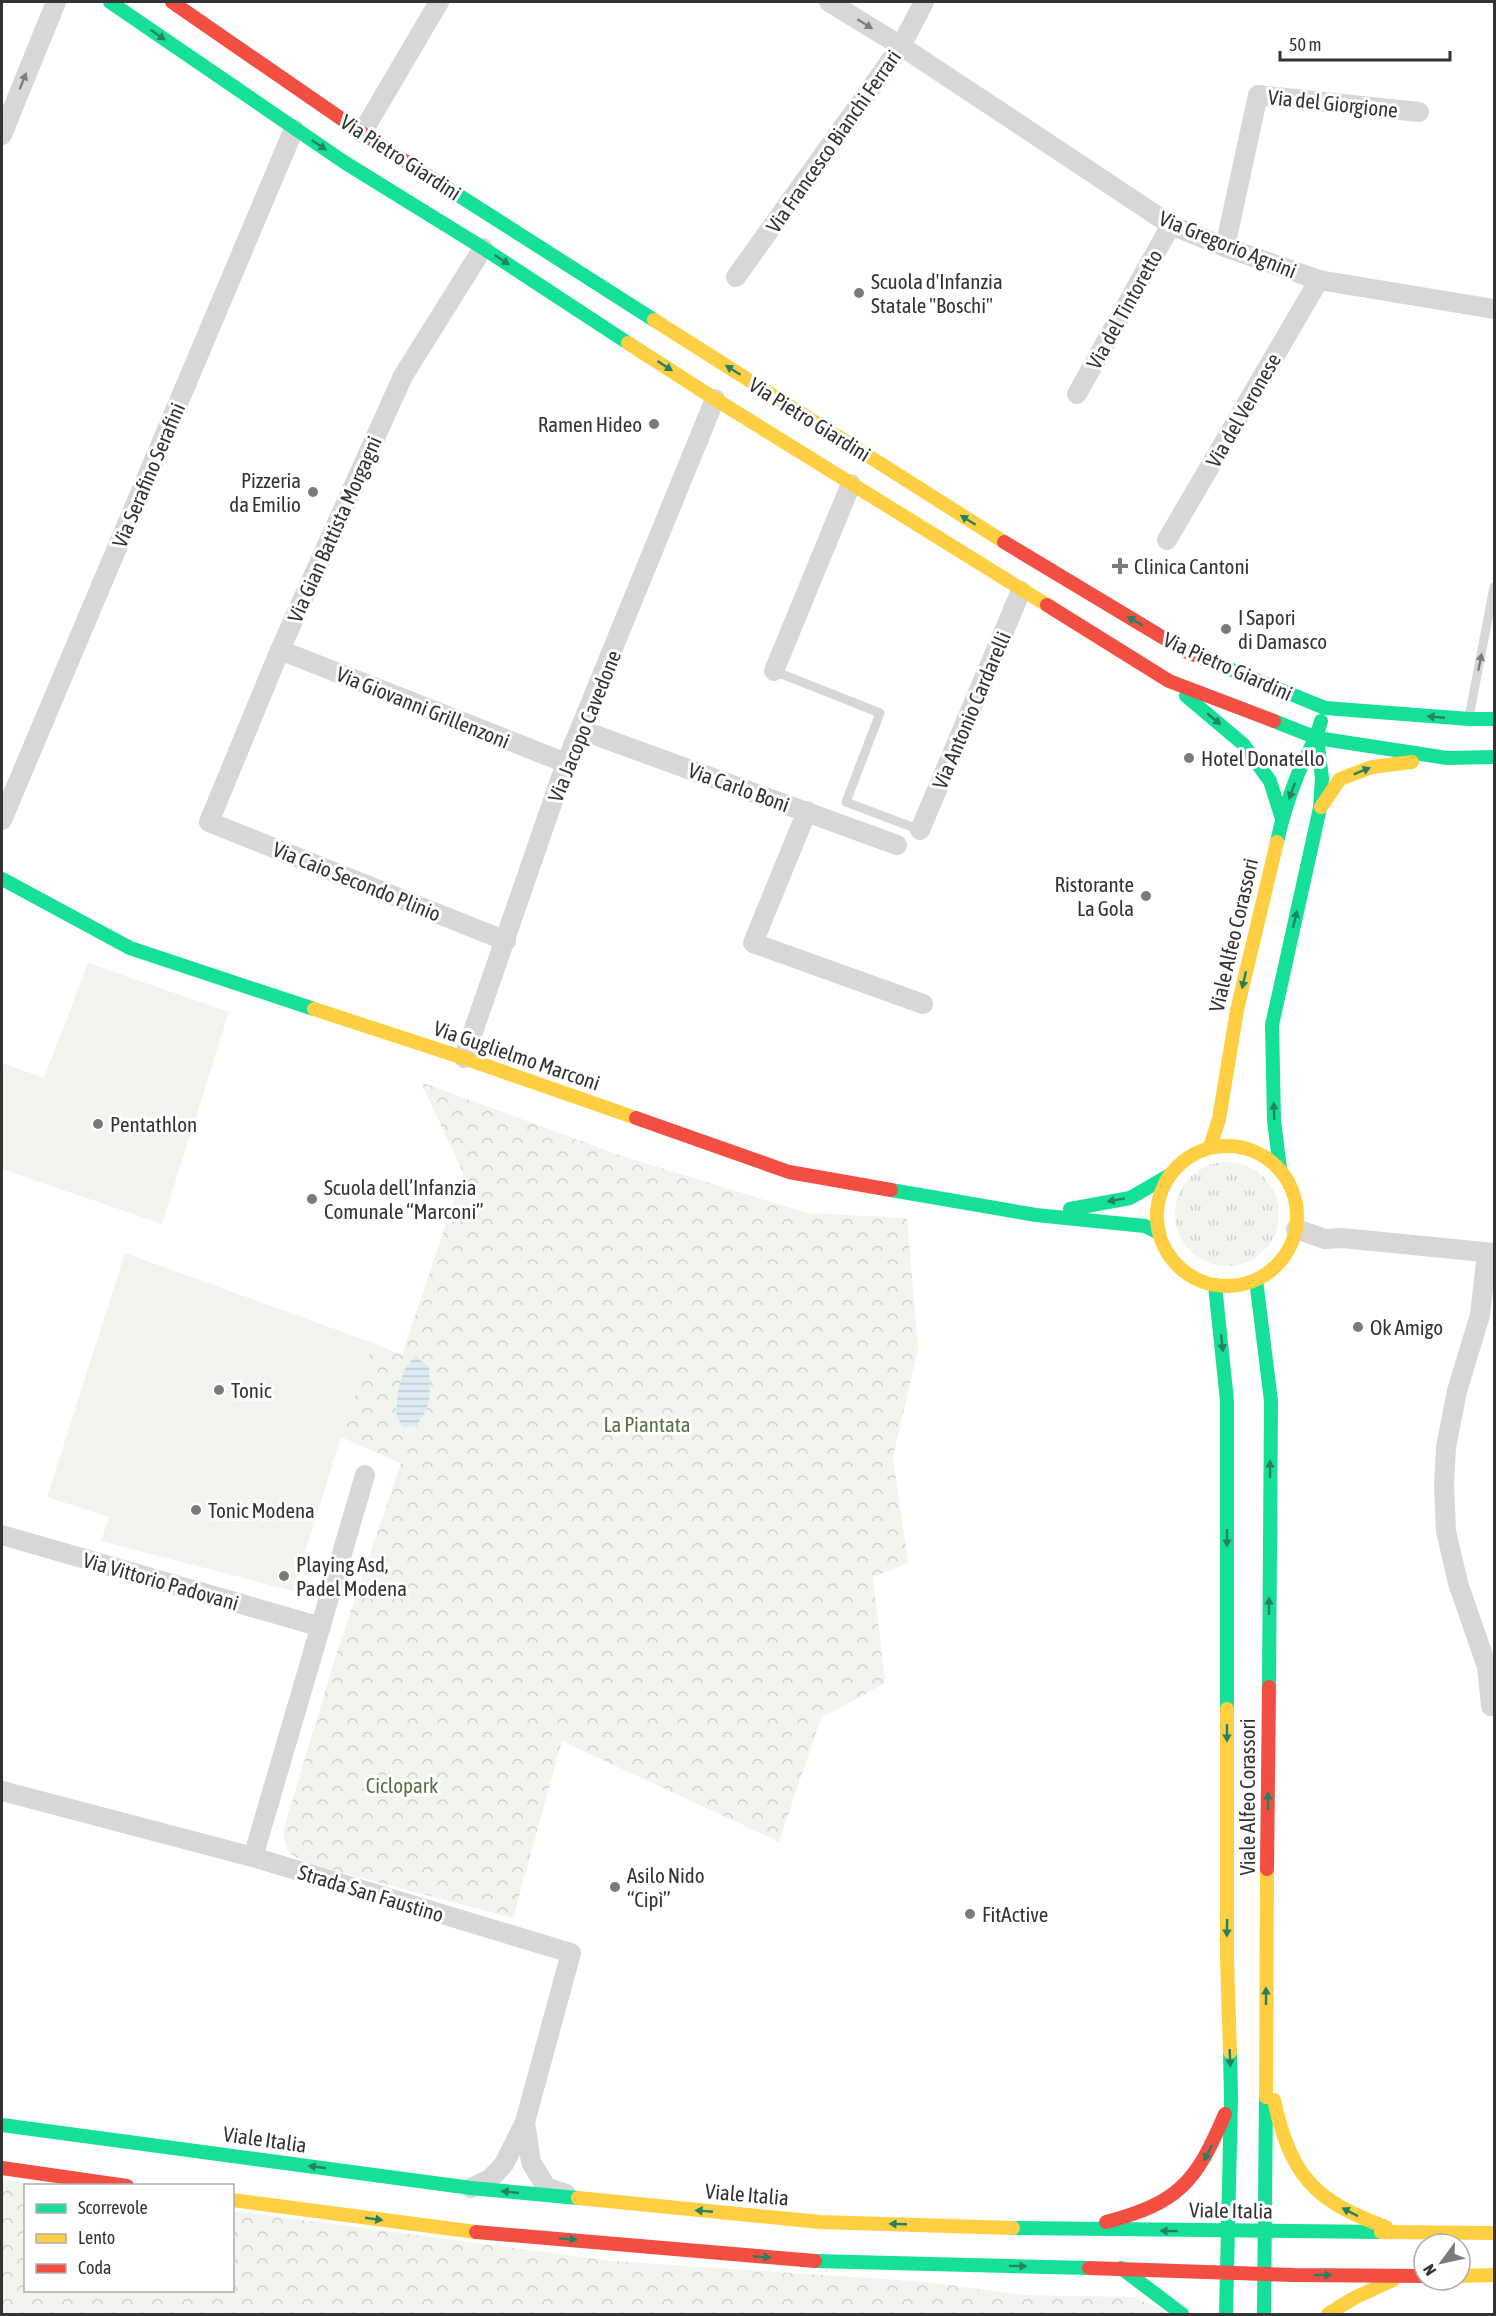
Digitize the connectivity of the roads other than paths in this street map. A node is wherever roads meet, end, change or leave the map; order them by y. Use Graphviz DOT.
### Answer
graph roads {
  1 [pos="56,2"];
  2 [pos="110,2"];
  3 [pos="172,2"];
  4 [pos="439,2"];
  5 [pos="830,2"];
  6 [pos="924,2"];
  7 [pos="901,46"];
  8 [pos="1419,112"];
  9 [pos="294,129"];
  10 [pos="362,133"];
  11 [pos="2,135"];
  12 [pos="1171,225"];
  13 [pos="1225,247"];
  14 [pos="483,248"];
  15 [pos="736,277"];
  16 [pos="1319,280"];
  17 [pos="1494,309"];
  18 [pos="1077,394"];
  19 [pos="716,399"];
  20 [pos="851,484"];
  21 [pos="1167,540"];
  22 [pos="1494,587"];
  23 [pos="1021,591"];
  24 [pos="280,650"];
  25 [pos="774,672"];
  26 [pos="1169,681"];
  27 [pos="1325,708"];
  28 [pos="1469,719"];
  29 [pos="1494,719"];
  30 [pos="581,730"];
  31 [pos="1317,738"];
  32 [pos="1494,757"];
  33 [pos="1447,758"];
  34 [pos="566,763"];
  35 [pos="1320,808"];
  36 [pos="807,811"];
  37 [pos="1281,819"];
  38 [pos="2,820"];
  39 [pos="209,822"];
  40 [pos="920,830"];
  41 [pos="897,845"];
  42 [pos="2,879"];
  43 [pos="506,941"];
  44 [pos="922,1004"];
  45 [pos="464,1058"];
  46 [pos="1210,1147"];
  47 [pos="1280,1169"];
  48 [pos="1168,1176"];
  49 [pos="1036,1215"];
  50 [pos="1296,1229"];
  51 [pos="1159,1233"];
  52 [pos="1491,1253"];
  53 [pos="1256,1280"];
  54 [pos="1215,1285"];
  55 [pos="1487,1317"];
  56 [pos="365,1475"];
  57 [pos="2,1535"];
  58 [pos="321,1627"];
  59 [pos="1491,1667"];
  60 [pos="1491,1707"];
  61 [pos="2,1791"];
  62 [pos="253,1857"];
  63 [pos="1266,2054"];
  64 [pos="1231,2099"];
  65 [pos="525,2122"];
  66 [pos="2,2125"];
  67 [pos="2,2168"];
  68 [pos="113,2184"];
  69 [pos="471,2188"];
  70 [pos="581,2199"];
  71 [pos="234,2200"];
  72 [pos="1081,2230"];
  73 [pos="1228,2231"];
  74 [pos="1265,2232"];
  75 [pos="1494,2233"];
  76 [pos="1404,2234"];
  77 [pos="1120,2268"];
  78 [pos="1227,2271"];
  79 [pos="1264,2272"];
  80 [pos="1494,2275"];
  81 [pos="1400,2276"];
  82 [pos="1412,2276"];
  83 [pos="1472,2276"];
  84 [pos="1182,2314"];
  85 [pos="1226,2314"];
  86 [pos="1264,2314"];
  87 [pos="1328,2314"];
  11 -- 1 [label="street, one-way"];
  2 -- 9 [label="street, Via Pietro Giardini, one-way"];
  3 -- 10 [label="street, Via Pietro Giardini"];
  4 -- 10 [label="street"];
  5 -- 7 [label="street, Via Gregorio Agnini, one-way"];
  6 -- 7 [label="street, Via Francesco Bianchi Ferrari"];
  7 -- 12 [label="street, Via Gregorio Agnini"];
  7 -- 15 [label="street, Via Francesco Bianchi Ferrari"];
  8 -- 13 [label="street, Via del Giorgione"];
  9 -- 14 [label="street, Via Pietro Giardini, one-way"];
  9 -- 38 [label="street, Via Serafino Serafini"];
  27 -- 10 [label="street, Via Pietro Giardini, one-way"];
  12 -- 13 [label="street, Via Gregorio Agnini"];
  12 -- 18 [label="street, Via del Tintoretto"];
  13 -- 16 [label="street, Via Gregorio Agnini"];
  14 -- 19 [label="street, Via Pietro Giardini, one-way"];
  14 -- 24 [label="street, Via Gian Battista Morgagni"];
  16 -- 17 [label="street, Via Gregorio Agnini"];
  16 -- 21 [label="street, Via del Veronese"];
  19 -- 20 [label="street, Via Pietro Giardini"];
  19 -- 30 [label="street, Via Jacopo Cavedone"];
  20 -- 23 [label="street, Via Pietro Giardini"];
  20 -- 25 [label="street, Via Pietro Giardini"];
  28 -- 22 [label="lane, one-way"];
  23 -- 26 [label="street, Via Pietro Giardini"];
  23 -- 40 [label="street, Via Antonio Cardarelli"];
  24 -- 34 [label="street, Via Giovanni Grillenzoni"];
  24 -- 39 [label="street, Via Gian Battista Morgagni"];
  25 -- 40 [label="lane"];
  26 -- 31 [label="street, Via Pietro Giardini"];
  26 -- 37 [label="street, Via Pietro Giardini, one-way"];
  28 -- 27 [label="street, Via Pietro Giardini, one-way"];
  27 -- 31 [label="street, Viale Alfeo Corassori"];
  28 -- 29 [label="street, Via Pietro Giardini"];
  30 -- 34 [label="street, Via Jacopo Cavedone"];
  30 -- 36 [label="street, Via Carlo Boni"];
  31 -- 33 [label="street, Via Pietro Giardini"];
  31 -- 35 [label="street, Viale Alfeo Corassori"];
  31 -- 37 [label="street, Viale Alfeo Corassori, one-way"];
  32 -- 33 [label="street, Via Pietro Giardini"];
  35 -- 33 [label="street, Viale Alfeo Corassori, one-way"];
  34 -- 43 [label="street, Via Jacopo Cavedone"];
  47 -- 35 [label="street, Viale Alfeo Corassori, one-way"];
  36 -- 41 [label="street, Via Carlo Boni"];
  36 -- 44 [label="street"];
  37 -- 46 [label="street, Viale Alfeo Corassori, one-way"];
  39 -- 43 [label="street, Via Caio Secondo Plinio"];
  42 -- 45 [label="street, Via Guglielmo Marconi"];
  43 -- 45 [label="street, Via Jacopo Cavedone"];
  45 -- 49 [label="street, Via Guglielmo Marconi"];
  46 -- 47 [label="street"];
  46 -- 48 [label="street"];
  47 -- 50 [label="street"];
  48 -- 49 [label="street, Via Guglielmo Marconi, one-way"];
  48 -- 51 [label="street"];
  49 -- 51 [label="street, Via Guglielmo Marconi"];
  50 -- 52 [label="street"];
  50 -- 53 [label="street"];
  51 -- 54 [label="street"];
  52 -- 55 [label="street"];
  53 -- 54 [label="street"];
  63 -- 53 [label="street, Viale Alfeo Corassori, one-way"];
  54 -- 64 [label="street, Viale Alfeo Corassori, one-way"];
  55 -- 59 [label="street"];
  56 -- 58 [label="street"];
  57 -- 58 [label="street, Via Vittorio Padovani"];
  58 -- 62 [label="street"];
  59 -- 60 [label="street"];
  61 -- 62 [label="street, Strada San Faustino"];
  62 -- 65 [label="street, Strada San Faustino"];
  63 -- 74 [label="street, Viale Alfeo Corassori"];
  76 -- 63 [label="street, one-way"];
  64 -- 72 [label="street, one-way"];
  64 -- 73 [label="street, Viale Alfeo Corassori"];
  65 -- 69 [label="street, Strada San Faustino"];
  65 -- 70 [label="street, Strada San Faustino"];
  69 -- 66 [label="street, Viale Italia, one-way"];
  67 -- 68 [label="street"];
  70 -- 69 [label="street, Viale Italia, one-way"];
  72 -- 70 [label="street, Viale Italia, one-way"];
  71 -- 77 [label="street, one-way"];
  73 -- 72 [label="street, Viale Italia, one-way"];
  73 -- 74 [label="street, Viale Italia"];
  73 -- 78 [label="street, Viale Alfeo Corassori"];
  74 -- 76 [label="street, Viale Italia"];
  74 -- 79 [label="street, Viale Alfeo Corassori"];
  75 -- 76 [label="street, Viale Italia"];
  77 -- 78 [label="street"];
  77 -- 84 [label="street"];
  78 -- 79 [label="street"];
  78 -- 85 [label="street, Viale Alfeo Corassori"];
  79 -- 81 [label="street, one-way"];
  79 -- 86 [label="street, Viale Alfeo Corassori"];
  80 -- 83 [label="street"];
  81 -- 82 [label="street"];
  81 -- 87 [label="street"];
}
